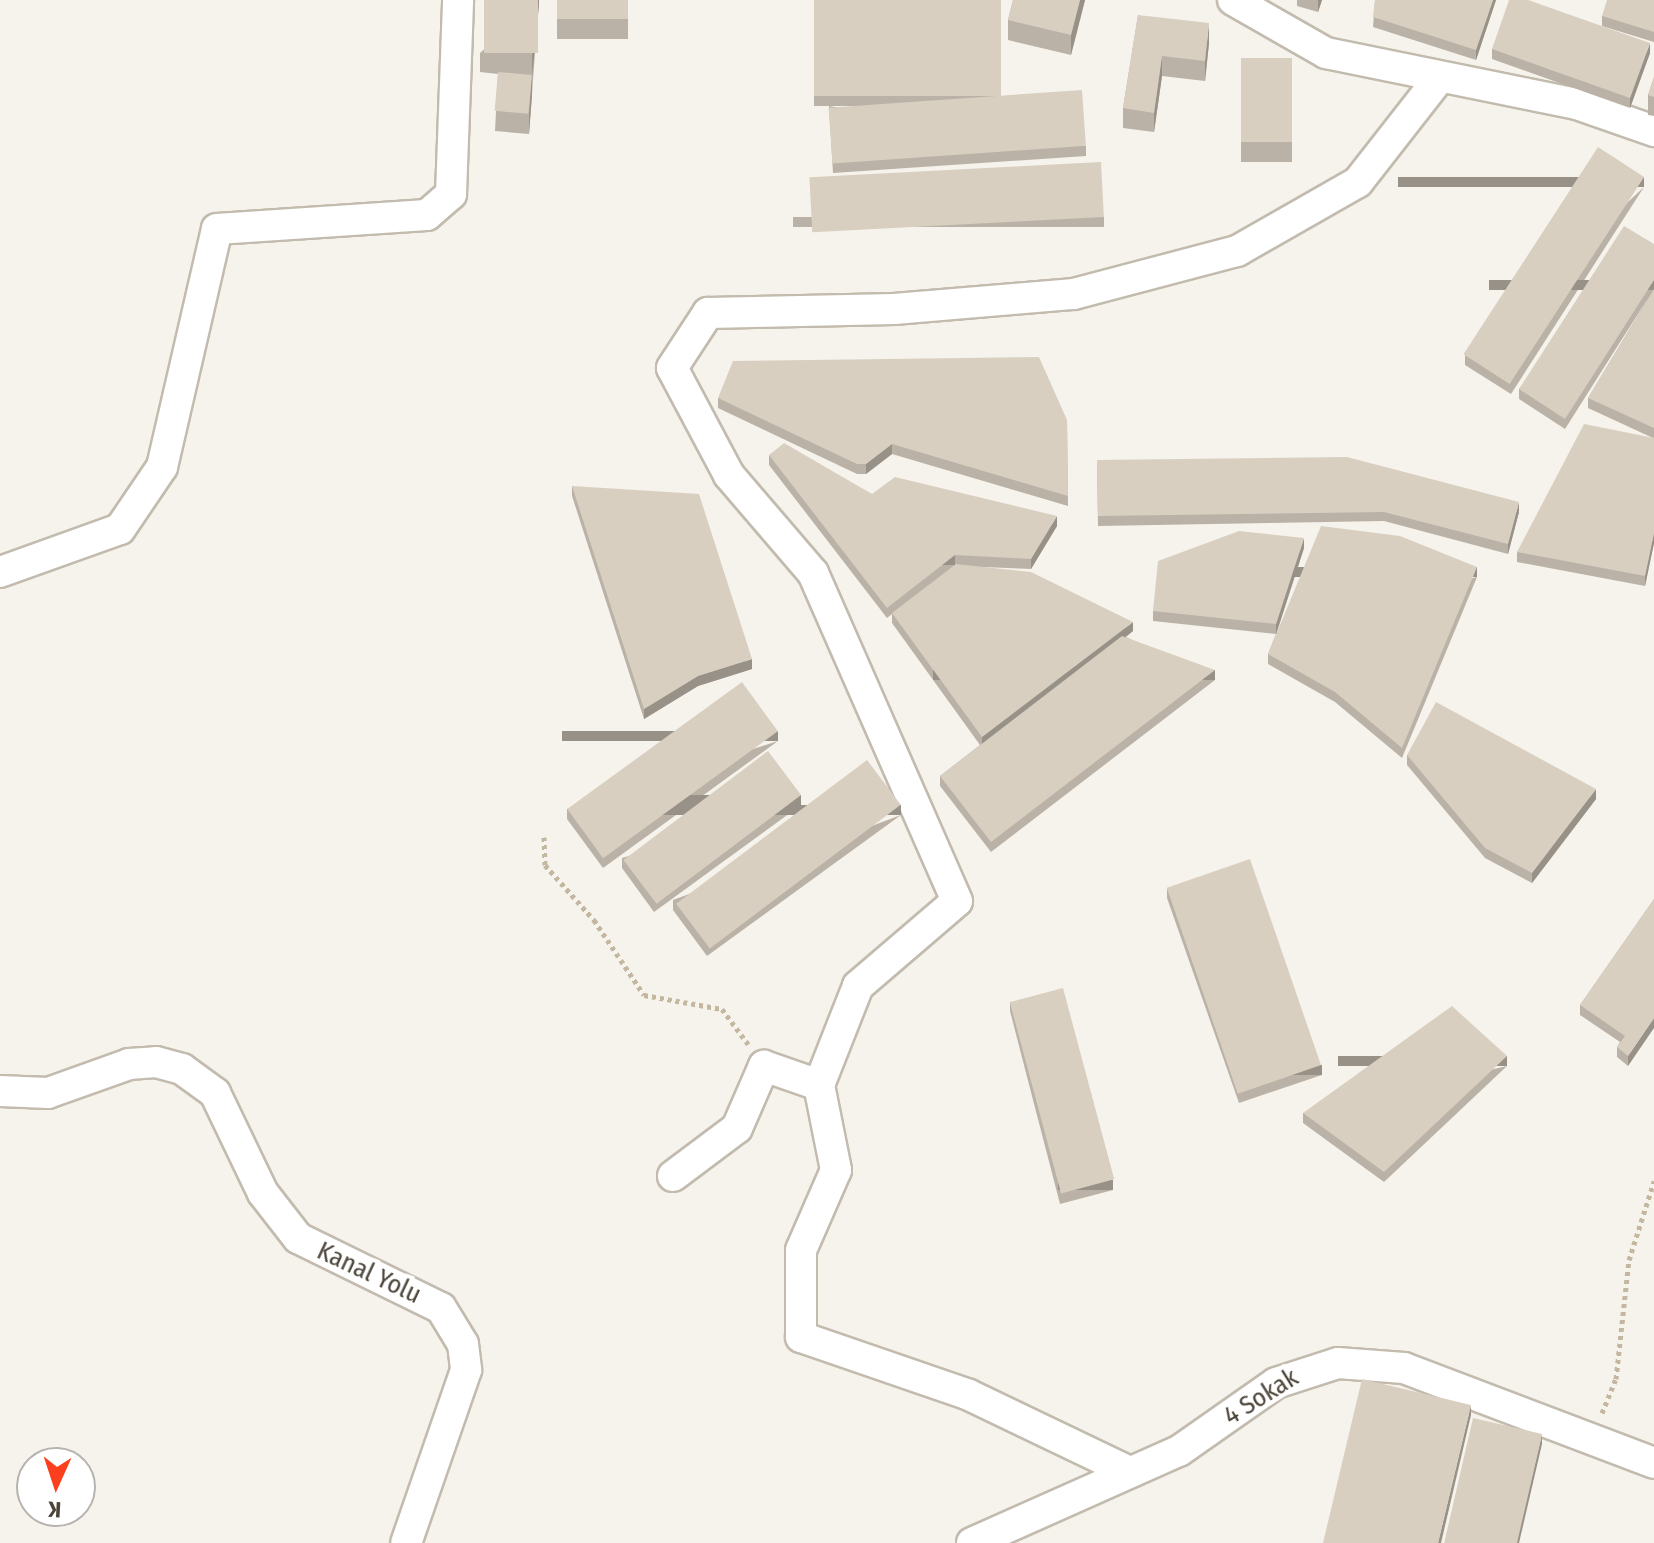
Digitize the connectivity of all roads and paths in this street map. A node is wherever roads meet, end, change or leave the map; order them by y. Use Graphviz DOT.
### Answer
graph roads {
  1 [pos="458,0"];
  2 [pos="1233,0"];
  3 [pos="1440,77"];
  4 [pos="1654,131"];
  5 [pos="0,572"];
  6 [pos="544,837"];
  7 [pos="764,1066"];
  8 [pos="819,1085"];
  9 [pos="0,1091"];
  10 [pos="673,1176"];
  11 [pos="1654,1181"];
  12 [pos="1592,1439"];
  13 [pos="1654,1463"];
  14 [pos="1130,1472"];
  15 [pos="406,1543"];
  16 [pos="972,1543"];
  1 -- 5 [label="street"];
  2 -- 3 [label="street"];
  3 -- 4 [label="street"];
  3 -- 8 [label="street"];
  6 -- 7 [label="path"];
  7 -- 8 [label="street"];
  7 -- 10 [label="street"];
  8 -- 14 [label="street"];
  9 -- 15 [label="street, Kanal Yolu"];
  11 -- 12 [label="path"];
  12 -- 13 [label="street, 4 Sokak"];
  12 -- 14 [label="street, 4 Sokak"];
  14 -- 16 [label="street, 4 Sokak"];
}
